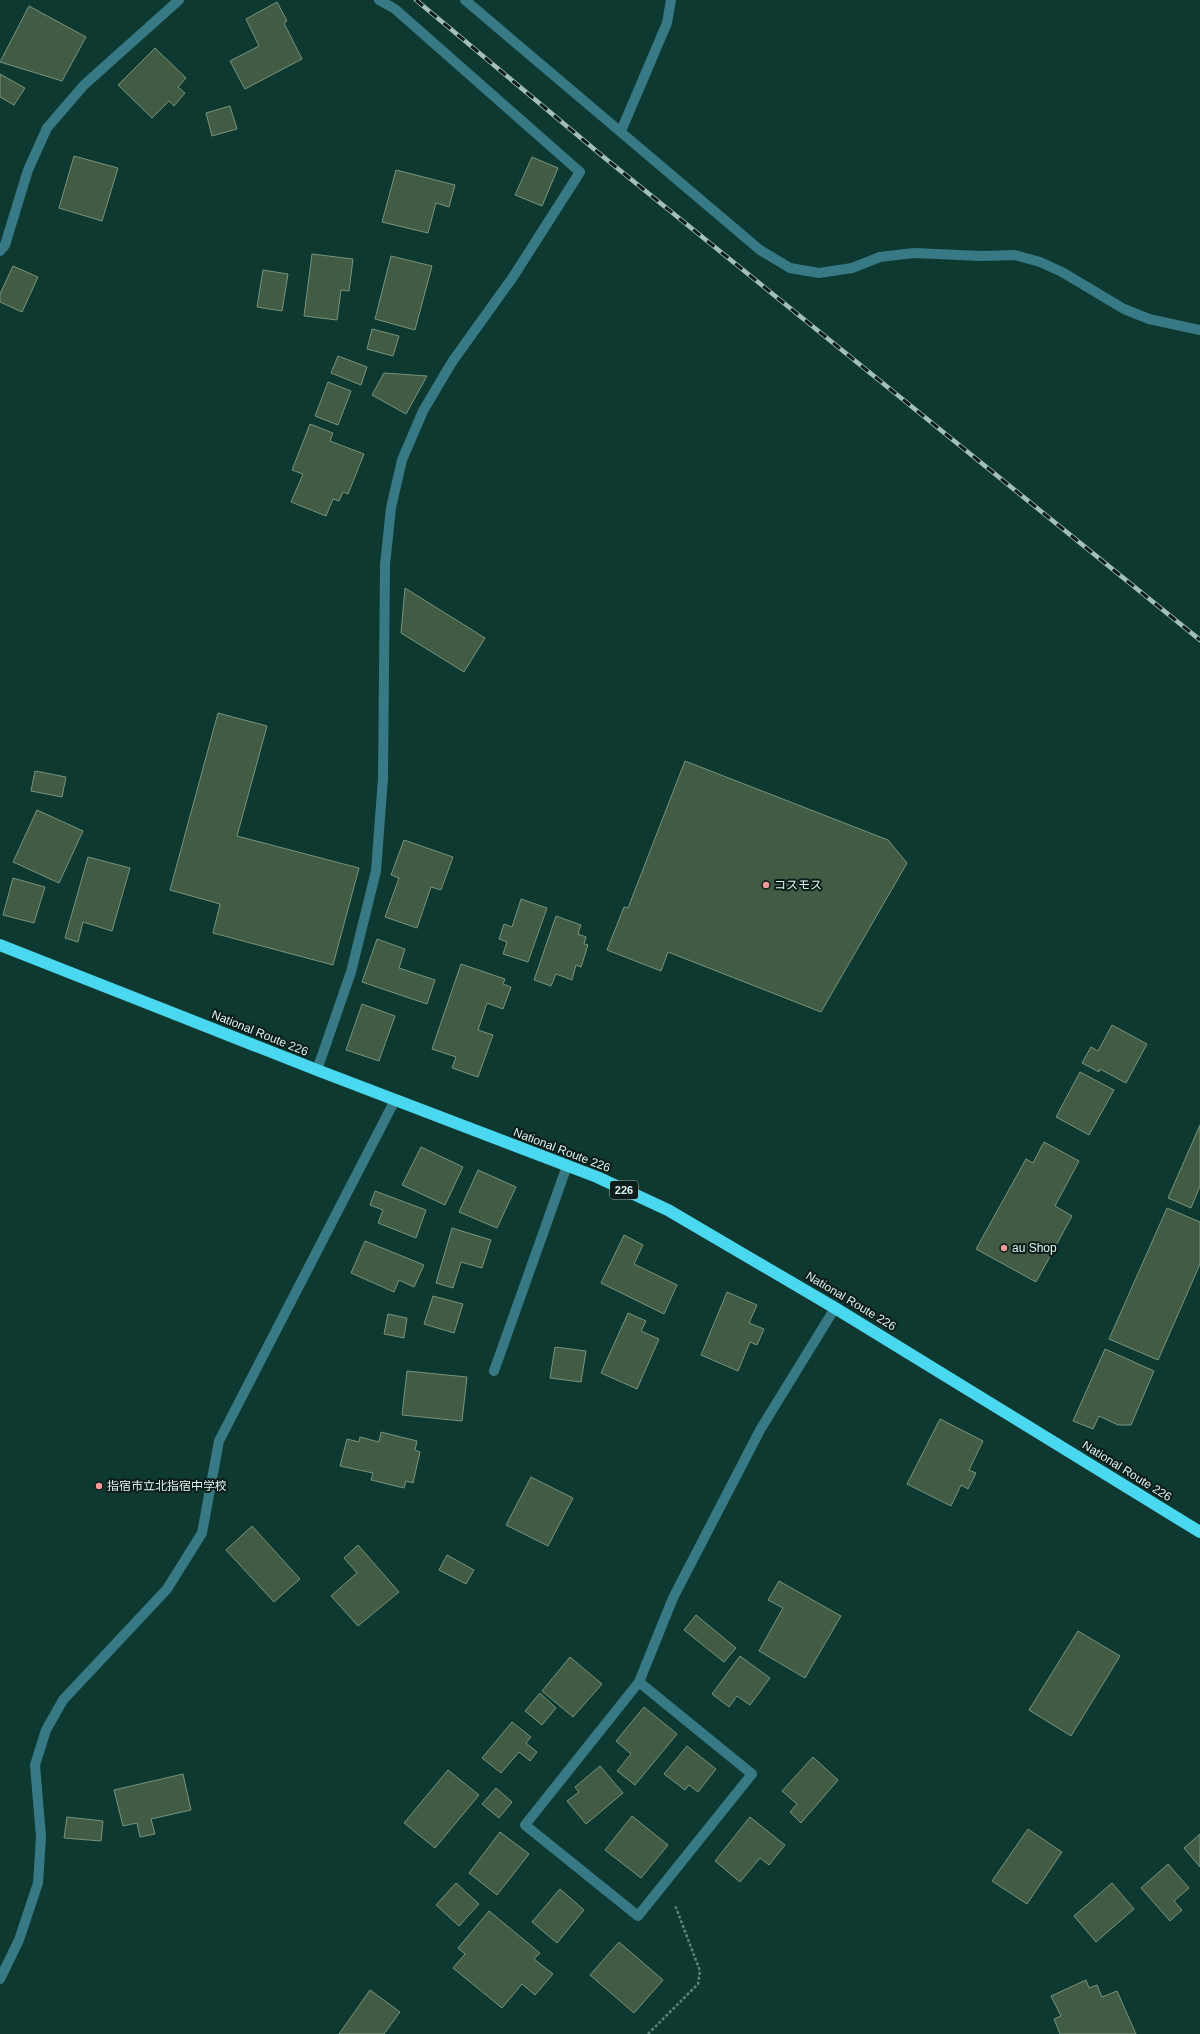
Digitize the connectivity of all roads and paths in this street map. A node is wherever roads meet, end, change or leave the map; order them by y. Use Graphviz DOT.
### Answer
graph roads {
  1 [pos="179,0"];
  2 [pos="379,0"];
  3 [pos="465,0"];
  4 [pos="671,0"];
  5 [pos="621,131"];
  6 [pos="0,251"];
  7 [pos="1200,330"];
  8 [pos="0,945"];
  9 [pos="316,1070"];
  10 [pos="395,1100"];
  11 [pos="567,1166"];
  12 [pos="835,1308"];
  13 [pos="494,1371"];
  14 [pos="1200,1532"];
  15 [pos="639,1682"];
  16 [pos="666,1882"];
  17 [pos="0,1979"];
  18 [pos="648,2034"];
  1 -- 6 [label="street"];
  2 -- 9 [label="street"];
  3 -- 5 [label="street"];
  4 -- 5 [label="street"];
  5 -- 7 [label="street"];
  8 -- 9 [label="highway, National Route 226 / 226"];
  9 -- 10 [label="highway, National Route 226 / 226"];
  10 -- 11 [label="highway, National Route 226 / 226"];
  10 -- 17 [label="street"];
  11 -- 12 [label="highway, National Route 226 / 226"];
  11 -- 13 [label="street"];
  12 -- 14 [label="highway, National Route 226 / 226"];
  12 -- 15 [label="street"];
  15 -- 16 [label="street"];
  15 -- 16 [label="street"];
  16 -- 18 [label="path"];
}
